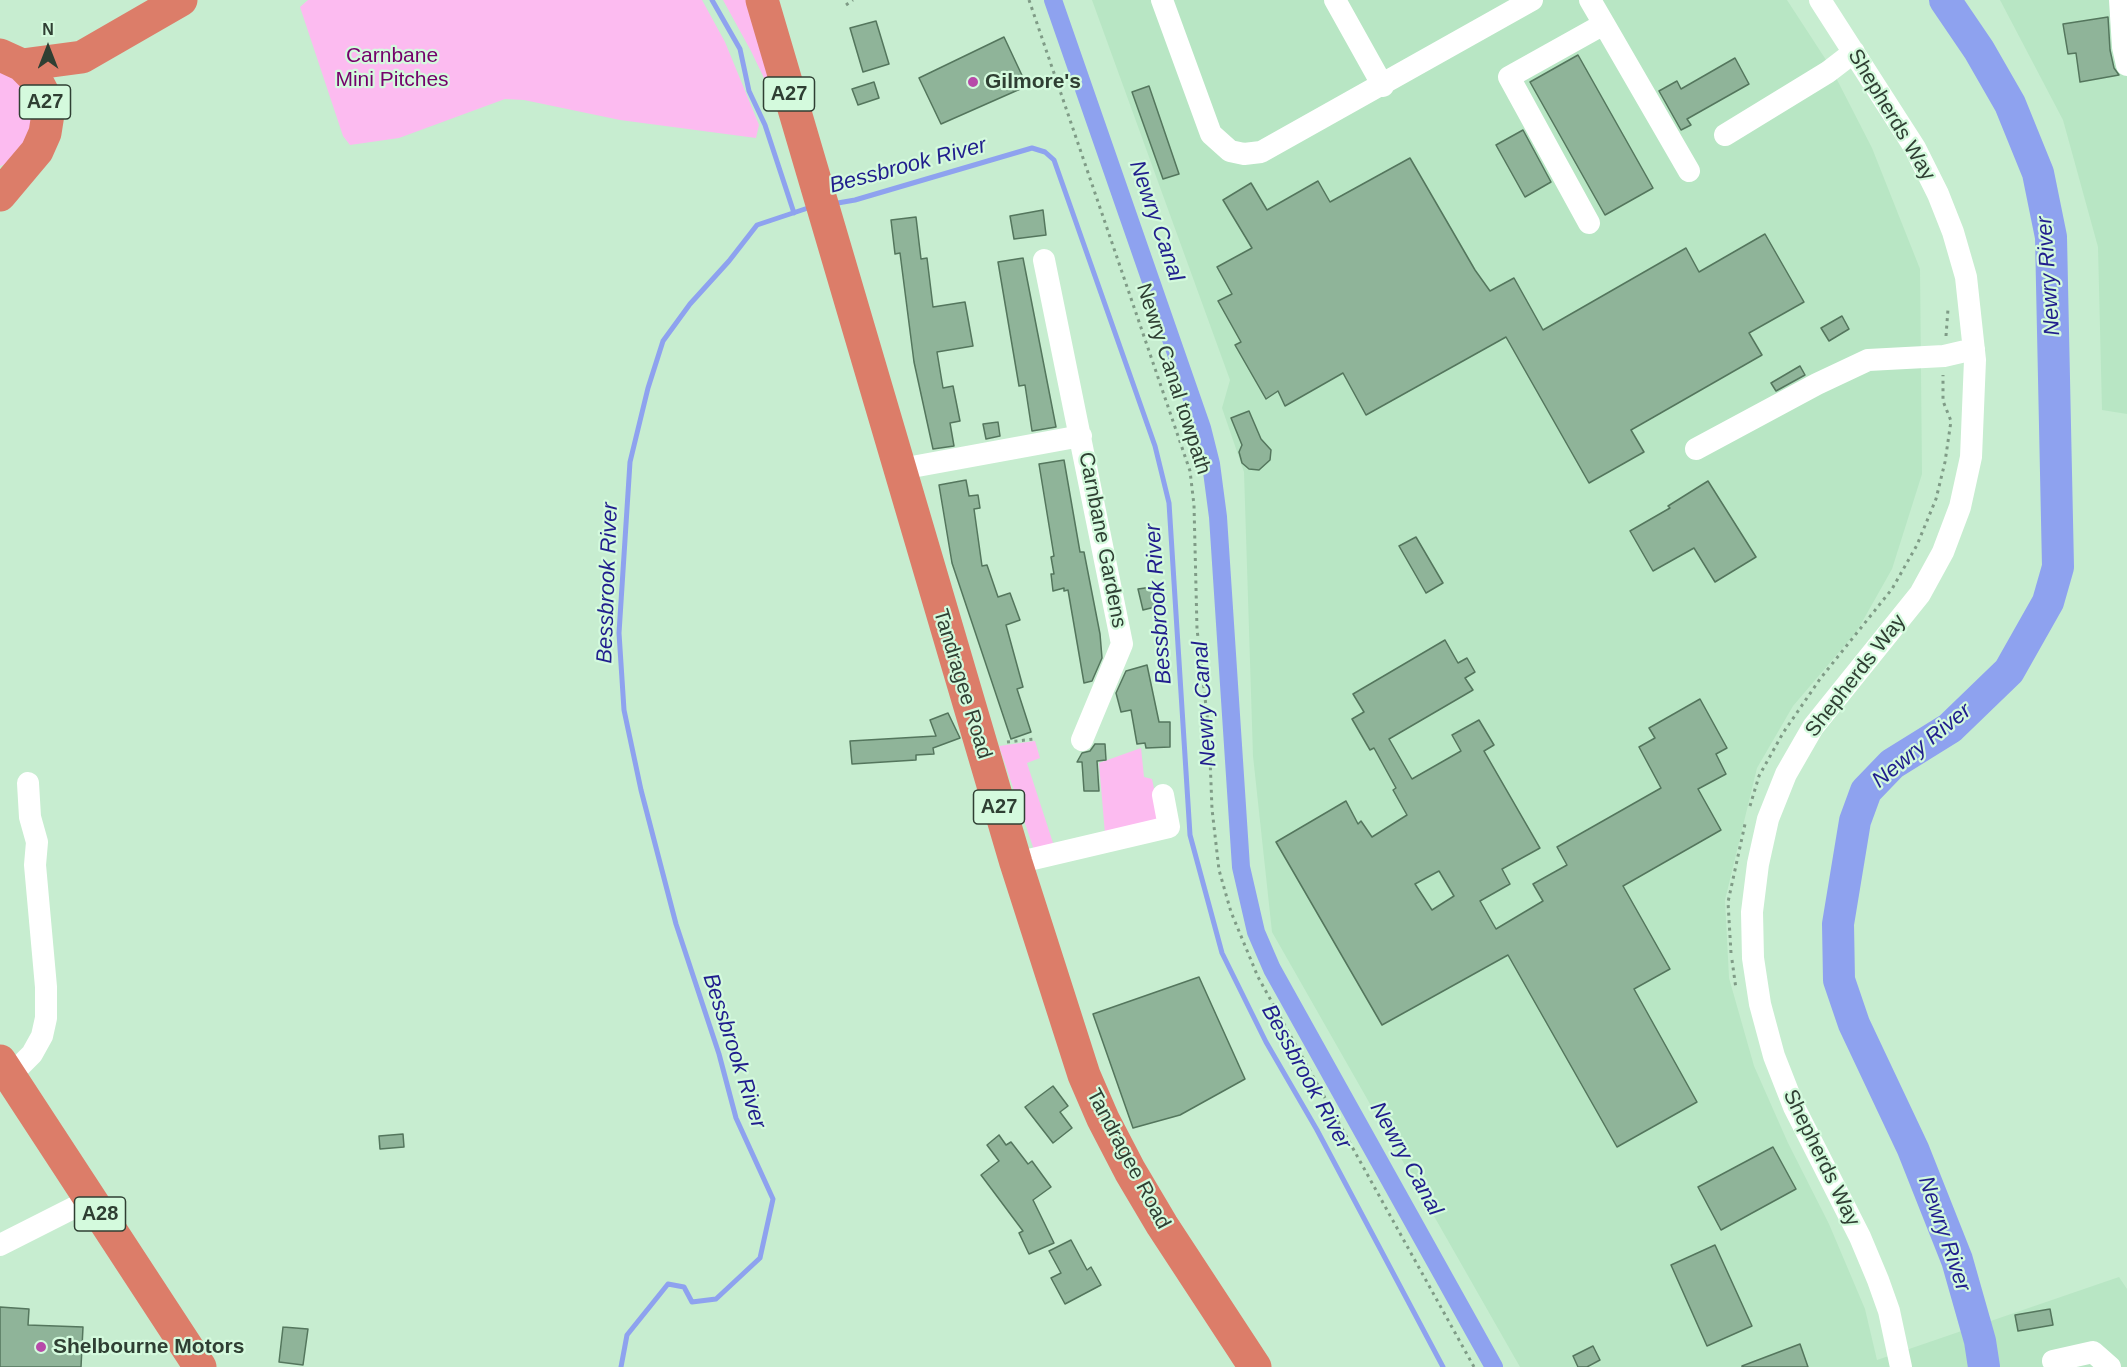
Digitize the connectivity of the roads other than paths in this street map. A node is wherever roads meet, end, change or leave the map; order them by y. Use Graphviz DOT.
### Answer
graph roads {
  1 [pos="181,0"];
  2 [pos="762,0"];
  3 [pos="1162,0"];
  4 [pos="1335,0"];
  5 [pos="1590,0"];
  6 [pos="1820,0"];
  7 [pos="2120,0"];
  8 [pos="1525,2"];
  9 [pos="1604,24"];
  10 [pos="1854,52"];
  11 [pos="7,56"];
  12 [pos="82,57"];
  13 [pos="2127,65"];
  14 [pos="1383,86"];
  15 [pos="48,114"];
  16 [pos="1725,135"];
  17 [pos="1689,171"];
  18 [pos="12,172"];
  19 [pos="0,195"];
  20 [pos="1589,222"];
  21 [pos="1044,260"];
  22 [pos="1974,349"];
  23 [pos="1081,436"];
  24 [pos="1696,449"];
  25 [pos="901,470"];
  26 [pos="1082,740"];
  27 [pos="28,783"];
  28 [pos="1163,795"];
  29 [pos="1016,863"];
  30 [pos="5,1069"];
  31 [pos="91,1200"];
  32 [pos="0,1245"];
  33 [pos="2053,1361"];
  34 [pos="200,1367"];
  35 [pos="1255,1367"];
  36 [pos="1901,1367"];
  37 [pos="2109,1367"];
  1 -- 12 [label="highway, A27"];
  2 -- 25 [label="highway, Tandragee Road / A27"];
  3 -- 14 [label="street"];
  4 -- 14 [label="street"];
  5 -- 9 [label="street"];
  6 -- 10 [label="street, Shepherds Way"];
  7 -- 13 [label="street"];
  8 -- 14 [label="street"];
  9 -- 17 [label="street"];
  9 -- 20 [label="street"];
  10 -- 16 [label="street"];
  10 -- 22 [label="street, Shepherds Way"];
  11 -- 12 [label="highway, A27"];
  11 -- 15 [label="highway, A27"];
  12 -- 15 [label="highway, A27"];
  15 -- 18 [label="highway, A27"];
  18 -- 19 [label="highway"];
  21 -- 23 [label="street, Carnbane Gardens"];
  22 -- 24 [label="street"];
  22 -- 36 [label="street, Shepherds Way"];
  23 -- 25 [label="street, Carnbane Gardens"];
  23 -- 26 [label="street, Carnbane Gardens"];
  25 -- 29 [label="highway, Tandragee Road / A27"];
  27 -- 30 [label="street"];
  28 -- 29 [label="street"];
  29 -- 35 [label="highway, Tandragee Road / A27"];
  30 -- 31 [label="highway, A28"];
  31 -- 32 [label="street"];
  31 -- 34 [label="highway, A28"];
  33 -- 37 [label="street"];
}
